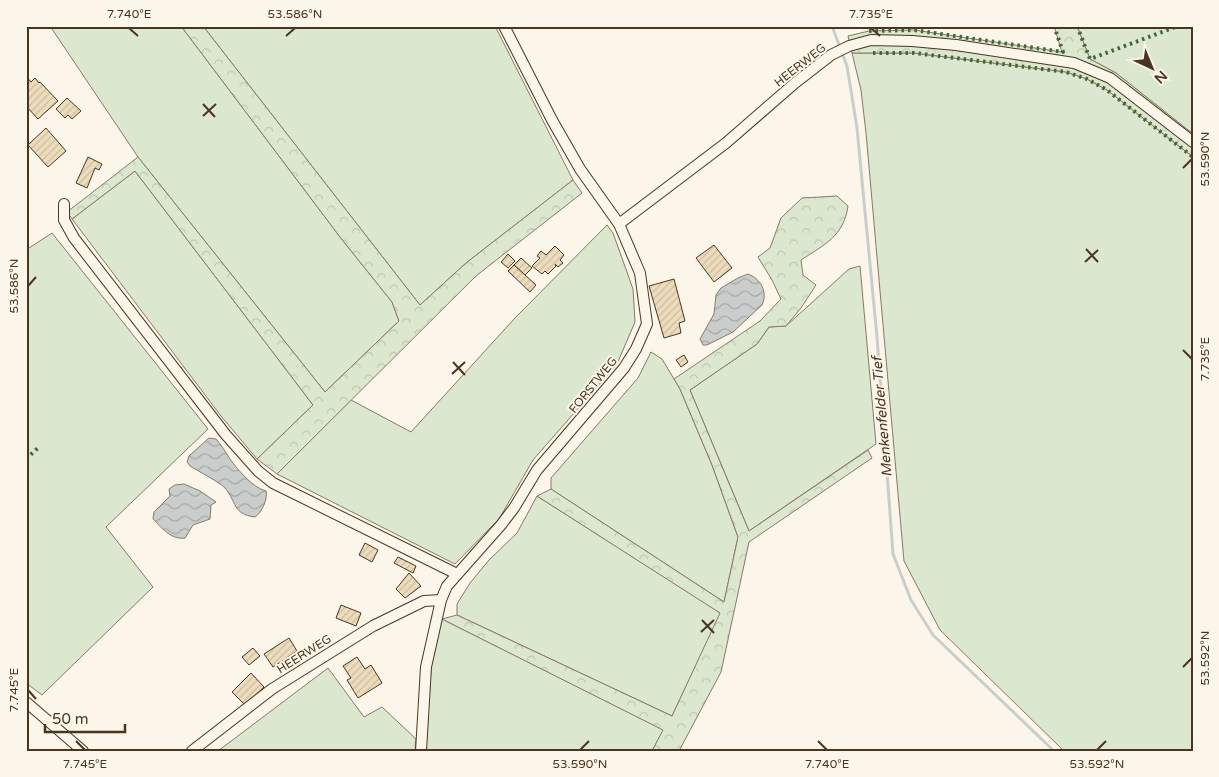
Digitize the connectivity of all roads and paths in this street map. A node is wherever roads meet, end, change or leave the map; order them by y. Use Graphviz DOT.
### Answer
graph roads {
  1 [pos="504,26"];
  2 [pos="1193,142"];
  3 [pos="64,204"];
  4 [pos="619,224"];
  5 [pos="457,574"];
  6 [pos="441,600"];
  7 [pos="26,702"];
  8 [pos="83,751"];
  9 [pos="192,751"];
  10 [pos="421,751"];
  1 -- 4 [label="street, FORSTWEG"];
  2 -- 4 [label="street, HEERWEG"];
  3 -- 5 [label="street"];
  4 -- 5 [label="street, FORSTWEG"];
  5 -- 6 [label="street, FORSTWEG"];
  6 -- 9 [label="street, HEERWEG"];
  6 -- 10 [label="street, FORSTWEG"];
  7 -- 8 [label="street"];
}
